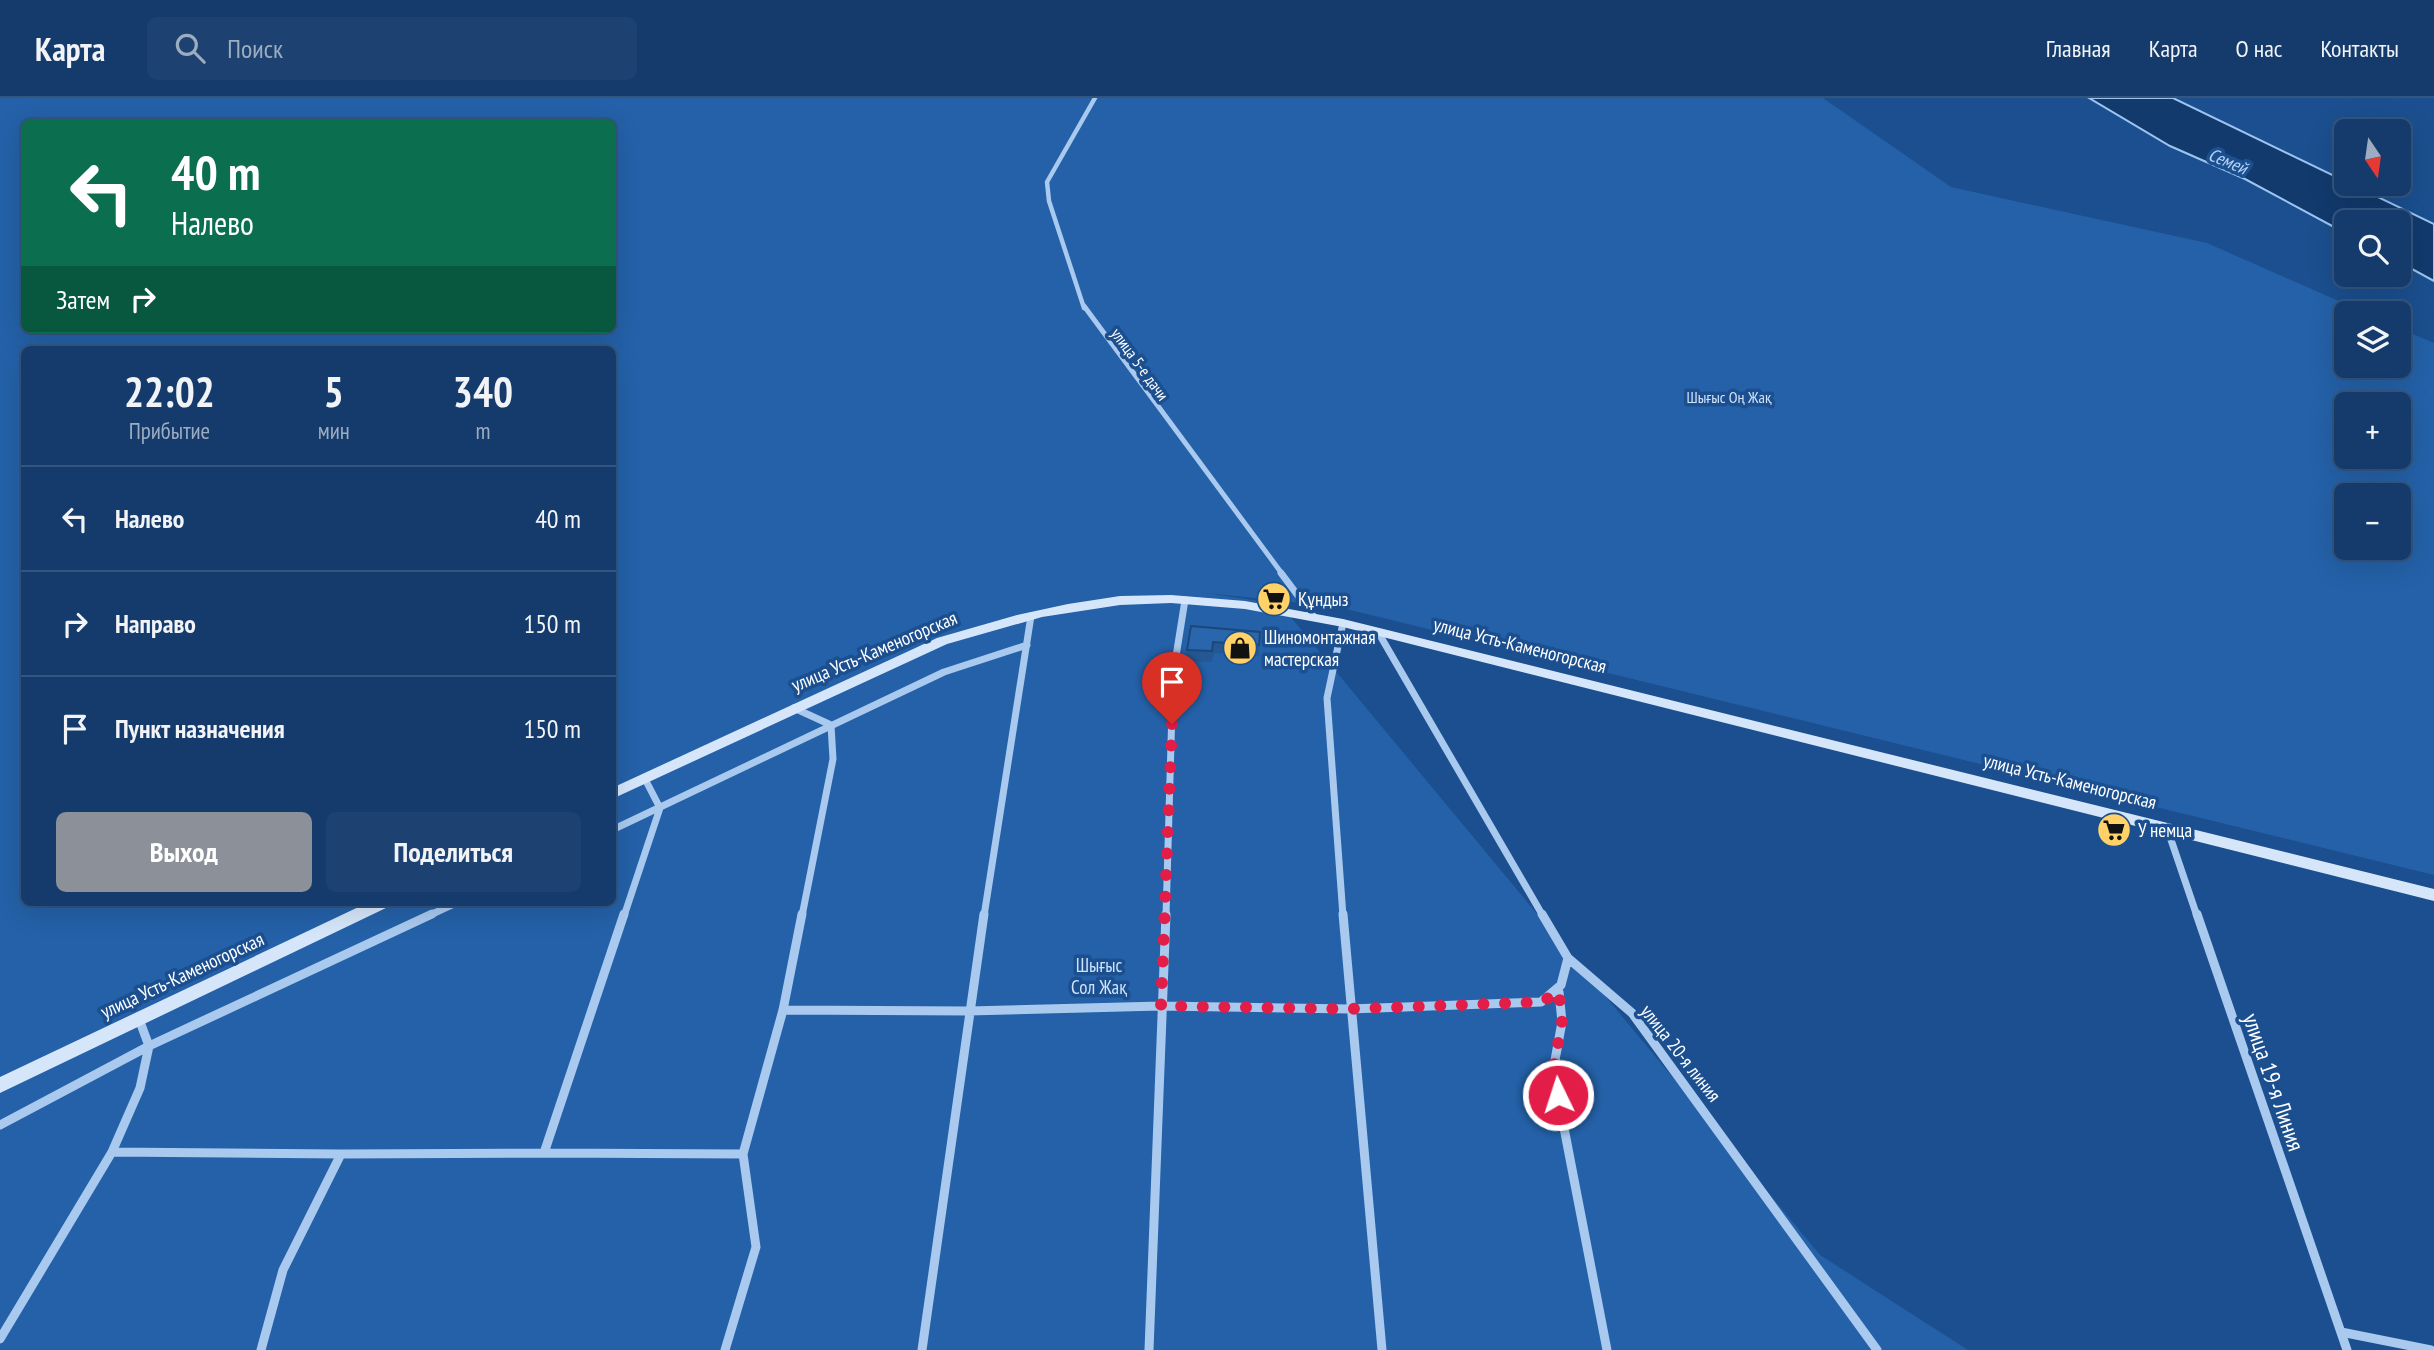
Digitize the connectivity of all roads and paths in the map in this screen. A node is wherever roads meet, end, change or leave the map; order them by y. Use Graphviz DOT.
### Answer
graph roads {
  1 [pos="1096,98"];
  2 [pos="1185,600"];
  3 [pos="1031,617"];
  4 [pos="1314,617"];
  5 [pos="1343,623"];
  6 [pos="1378,632"];
  7 [pos="1027,645"];
  8 [pos="793,708"];
  9 [pos="831,725"];
  10 [pos="645,779"];
  11 [pos="616,792"];
  12 [pos="660,808"];
  13 [pos="2167,827"];
  14 [pos="616,828"];
  15 [pos="2432,898"];
  16 [pos="376,906"];
  17 [pos="450,906"];
  18 [pos="1567,958"];
  19 [pos="1559,992"];
  20 [pos="1161,1006"];
  21 [pos="1350,1009"];
  22 [pos="783,1010"];
  23 [pos="969,1011"];
  24 [pos="139,1018"];
  25 [pos="149,1046"];
  26 [pos="0,1085"];
  27 [pos="0,1125"];
  28 [pos="112,1152"];
  29 [pos="544,1153"];
  30 [pos="341,1154"];
  31 [pos="743,1154"];
  32 [pos="2341,1332"];
  33 [pos="0,1339"];
  34 [pos="261,1350"];
  35 [pos="725,1350"];
  36 [pos="922,1350"];
  37 [pos="1149,1350"];
  38 [pos="1382,1350"];
  39 [pos="1607,1350"];
  40 [pos="1877,1350"];
  41 [pos="2347,1350"];
  42 [pos="2431,1350"];
  1 -- 4 [label="street, улица 5-е дачи"];
  2 -- 3 [label="street, улица Усть-Каменогорская"];
  2 -- 4 [label="street, улица Усть-Каменогорская"];
  2 -- 20 [label="street"];
  3 -- 7 [label="street"];
  3 -- 8 [label="street, улица Усть-Каменогорская"];
  4 -- 5 [label="street, улица Усть-Каменогорская"];
  5 -- 6 [label="street, улица Усть-Каменогорская"];
  5 -- 21 [label="street"];
  6 -- 13 [label="street, улица Усть-Каменогорская"];
  6 -- 18 [label="street, улица 20-я линия"];
  7 -- 9 [label="street"];
  7 -- 23 [label="street"];
  8 -- 9 [label="street"];
  8 -- 10 [label="street, улица Усть-Каменогорская"];
  9 -- 12 [label="street"];
  9 -- 22 [label="street"];
  10 -- 11 [label="street, улица Усть-Каменогорская"];
  10 -- 12 [label="street"];
  12 -- 14 [label="street"];
  12 -- 29 [label="street"];
  13 -- 15 [label="street, улица Усть-Каменогорская"];
  13 -- 32 [label="street, улица 19-я Линия"];
  16 -- 24 [label="street, улица Усть-Каменогорская"];
  17 -- 25 [label="street"];
  18 -- 19 [label="street"];
  18 -- 40 [label="street, улица 20-я линия"];
  19 -- 21 [label="street"];
  19 -- 39 [label="street"];
  20 -- 21 [label="street"];
  20 -- 23 [label="street"];
  20 -- 37 [label="street"];
  21 -- 38 [label="street"];
  22 -- 23 [label="street"];
  22 -- 31 [label="street"];
  23 -- 36 [label="street"];
  24 -- 25 [label="street"];
  24 -- 26 [label="street, улица Усть-Каменогорская"];
  25 -- 27 [label="street"];
  25 -- 28 [label="street"];
  28 -- 30 [label="street"];
  28 -- 33 [label="street"];
  29 -- 30 [label="street"];
  29 -- 31 [label="street"];
  30 -- 34 [label="street"];
  31 -- 35 [label="street"];
  32 -- 41 [label="street, улица 19-я Линия"];
  32 -- 42 [label="street"];
}
